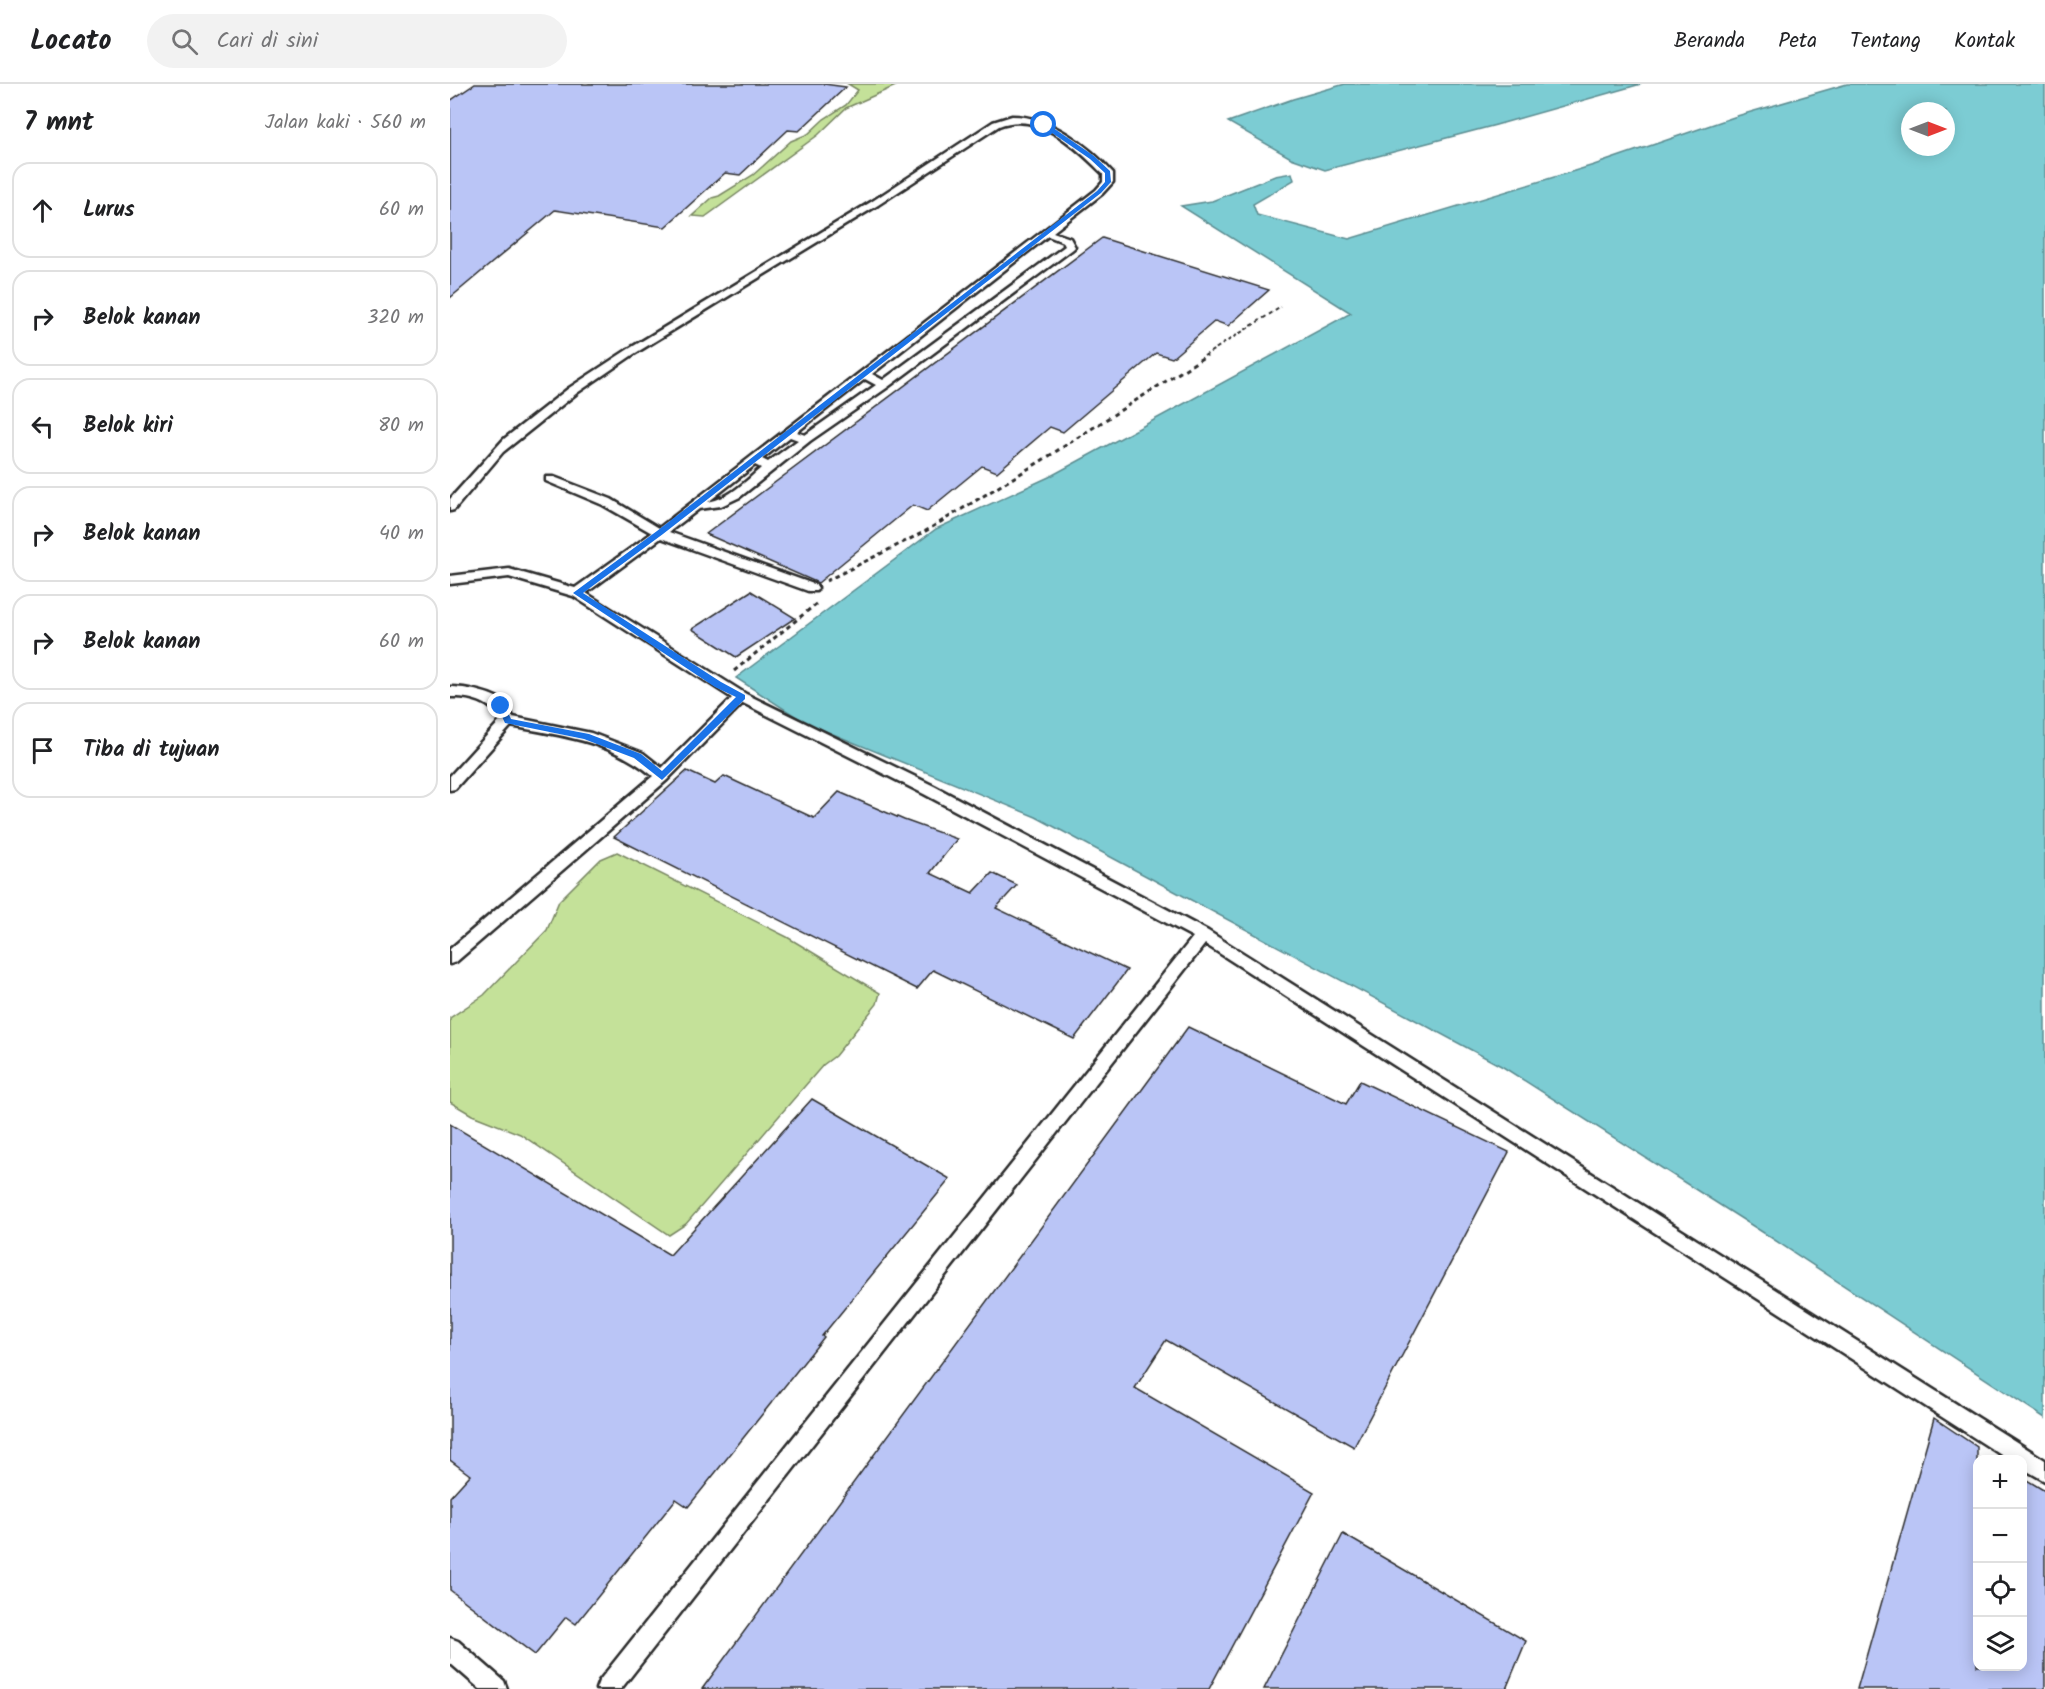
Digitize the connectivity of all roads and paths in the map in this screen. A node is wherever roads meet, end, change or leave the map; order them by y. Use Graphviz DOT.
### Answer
graph roads {
  1 [pos="1047,233"];
  2 [pos="1003,282"];
  3 [pos="972,305"];
  4 [pos="1281,307"];
  5 [pos="894,351"];
  6 [pos="918,360"];
  7 [pos="864,374"];
  8 [pos="884,385"];
  9 [pos="789,433"];
  10 [pos="806,439"];
  11 [pos="754,460"];
  12 [pos="769,467"];
  13 [pos="550,479"];
  14 [pos="695,505"];
  15 [pos="450,507"];
  16 [pos="660,532"];
  17 [pos="450,580"];
  18 [pos="812,588"];
  19 [pos="577,593"];
  20 [pos="718,684"];
  21 [pos="450,692"];
  22 [pos="741,697"];
  23 [pos="508,721"];
  24 [pos="662,776"];
  25 [pos="450,785"];
  26 [pos="1203,935"];
  27 [pos="450,958"];
  28 [pos="2045,1471"];
  29 [pos="450,1649"];
  30 [pos="496,1689"];
  31 [pos="607,1689"];
  1 -- 2 [label="lane"];
  1 -- 2 [label="lane"];
  1 -- 15 [label="lane"];
  2 -- 3 [label="lane"];
  2 -- 3 [label="lane"];
  3 -- 5 [label="lane"];
  3 -- 6 [label="lane"];
  4 -- 18 [label="path"];
  5 -- 6 [label="lane"];
  5 -- 7 [label="lane"];
  6 -- 8 [label="lane"];
  7 -- 8 [label="lane"];
  7 -- 9 [label="lane"];
  8 -- 10 [label="lane"];
  9 -- 10 [label="lane"];
  9 -- 11 [label="lane"];
  10 -- 12 [label="lane"];
  11 -- 12 [label="lane"];
  11 -- 14 [label="lane"];
  12 -- 14 [label="lane"];
  13 -- 16 [label="lane"];
  14 -- 16 [label="lane"];
  16 -- 18 [label="lane"];
  16 -- 19 [label="lane"];
  17 -- 19 [label="lane"];
  18 -- 20 [label="path"];
  19 -- 20 [label="lane"];
  20 -- 22 [label="lane"];
  21 -- 23 [label="lane"];
  22 -- 24 [label="lane"];
  22 -- 26 [label="lane"];
  23 -- 24 [label="lane"];
  23 -- 25 [label="lane"];
  24 -- 27 [label="lane"];
  26 -- 28 [label="lane"];
  26 -- 31 [label="lane"];
  29 -- 30 [label="lane"];
}
